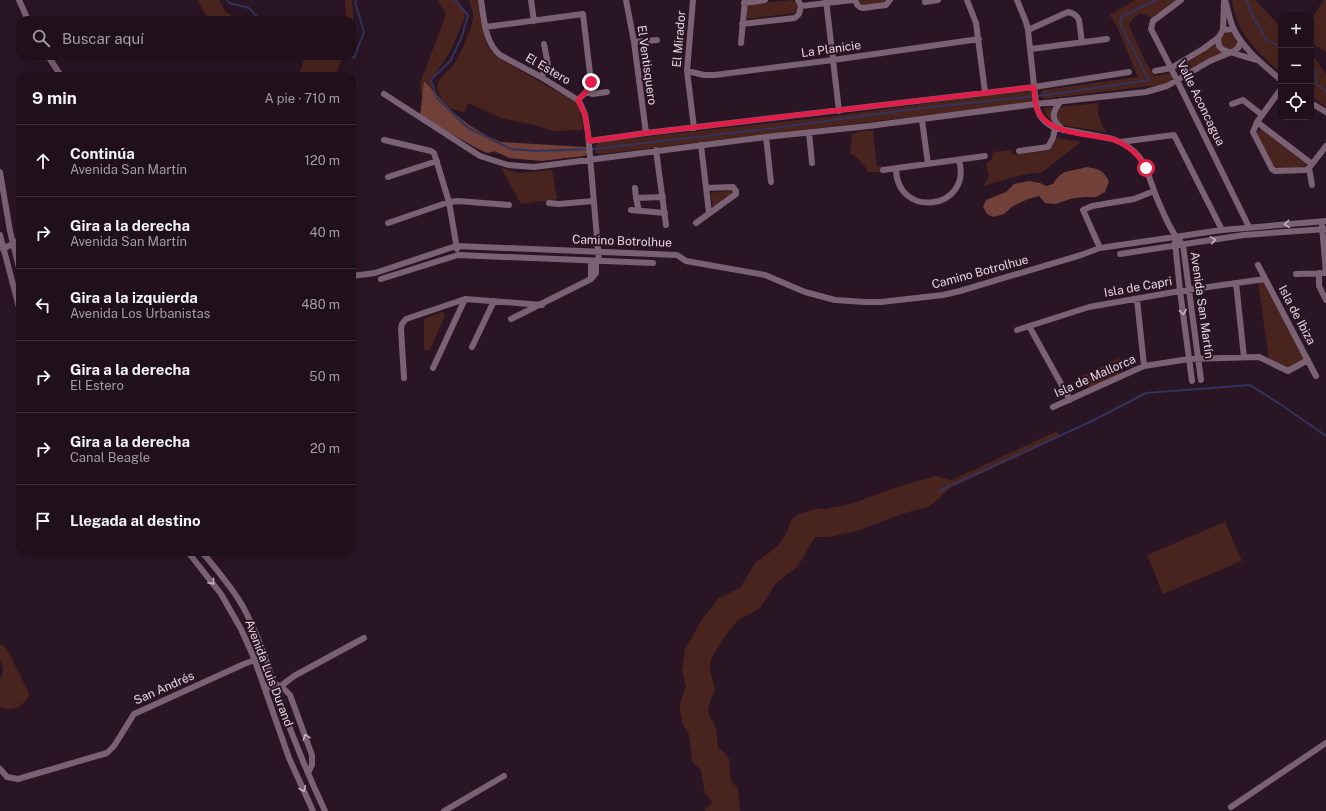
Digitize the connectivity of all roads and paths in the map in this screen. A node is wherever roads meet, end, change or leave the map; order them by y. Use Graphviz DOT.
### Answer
graph roads {
  1 [pos="19,0"];
  2 [pos="481,0"];
  3 [pos="531,0"];
  4 [pos="626,0"];
  5 [pos="693,0"];
  6 [pos="765,0"];
  7 [pos="854,0"];
  8 [pos="890,0"];
  9 [pos="938,0"];
  10 [pos="967,0"];
  11 [pos="1017,0"];
  12 [pos="1181,0"];
  13 [pos="1224,0"];
  14 [pos="744,1"];
  15 [pos="826,1"];
  16 [pos="925,2"];
  17 [pos="799,3"];
  18 [pos="26,16"];
  19 [pos="534,21"];
  20 [pos="742,24"];
  21 [pos="485,27"];
  22 [pos="1234,29"];
  23 [pos="1028,30"];
  24 [pos="1223,30"];
  25 [pos="1218,38"];
  26 [pos="979,39"];
  27 [pos="1107,39"];
  28 [pos="657,40"];
  29 [pos="1241,41"];
  30 [pos="634,42"];
  31 [pos="1082,42"];
  32 [pos="741,43"];
  33 [pos="544,44"];
  34 [pos="1031,49"];
  35 [pos="1231,52"];
  36 [pos="51,60"];
  37 [pos="833,60"];
  38 [pos="1258,60"];
  39 [pos="1172,68"];
  40 [pos="686,71"];
  41 [pos="1155,71"];
  42 [pos="58,72"];
  43 [pos="1129,72"];
  44 [pos="540,77"];
  45 [pos="1278,77"];
  46 [pos="1178,81"];
  47 [pos="1034,89"];
  48 [pos="586,92"];
  49 [pos="608,92"];
  50 [pos="985,92"];
  51 [pos="1278,93"];
  52 [pos="384,94"];
  53 [pos="578,100"];
  54 [pos="1061,101"];
  55 [pos="1035,102"];
  56 [pos="1232,104"];
  57 [pos="1314,105"];
  58 [pos="839,111"];
  59 [pos="1326,112"];
  60 [pos="1262,115"];
  61 [pos="922,120"];
  62 [pos="1257,122"];
  63 [pos="694,128"];
  64 [pos="1055,128"];
  65 [pos="1064,130"];
  66 [pos="646,133"];
  67 [pos="809,133"];
  68 [pos="766,136"];
  69 [pos="384,140"];
  70 [pos="1120,142"];
  71 [pos="589,143"];
  72 [pos="701,145"];
  73 [pos="1326,146"];
  74 [pos="656,150"];
  75 [pos="1019,151"];
  76 [pos="985,156"];
  77 [pos="590,157"];
  78 [pos="959,160"];
  79 [pos="437,161"];
  80 [pos="812,163"];
  81 [pos="928,164"];
  82 [pos="1311,166"];
  83 [pos="896,168"];
  84 [pos="883,170"];
  85 [pos="0,172"];
  86 [pos="388,177"];
  87 [pos="771,182"];
  88 [pos="1312,185"];
  89 [pos="635,188"];
  90 [pos="706,188"];
  91 [pos="1154,191"];
  92 [pos="663,197"];
  93 [pos="636,198"];
  94 [pos="449,202"];
  95 [pos="593,202"];
  96 [pos="548,203"];
  97 [pos="509,204"];
  98 [pos="631,210"];
  99 [pos="639,211"];
  100 [pos="665,213"];
  101 [pos="709,213"];
  102 [pos="1324,221"];
  103 [pos="388,223"];
  104 [pos="696,223"];
  105 [pos="666,225"];
  106 [pos="1249,227"];
  107 [pos="1324,229"];
  108 [pos="1222,230"];
  109 [pos="0,235"];
  110 [pos="1175,236"];
  111 [pos="16,242"];
  112 [pos="13,244"];
  113 [pos="1183,245"];
  114 [pos="456,246"];
  115 [pos="1174,246"];
  116 [pos="1100,248"];
  117 [pos="3,249"];
  118 [pos="599,251"];
  119 [pos="16,252"];
  120 [pos="458,254"];
  121 [pos="1120,254"];
  122 [pos="1325,255"];
  123 [pos="16,258"];
  124 [pos="595,261"];
  125 [pos="653,263"];
  126 [pos="1258,265"];
  127 [pos="1324,273"];
  128 [pos="1296,274"];
  129 [pos="356,275"];
  130 [pos="381,279"];
  131 [pos="591,279"];
  132 [pos="1265,279"];
  133 [pos="1236,283"];
  134 [pos="1190,289"];
  135 [pos="1180,291"];
  136 [pos="16,296"];
  137 [pos="466,299"];
  138 [pos="1137,299"];
  139 [pos="1326,300"];
  140 [pos="494,301"];
  141 [pos="542,305"];
  142 [pos="511,319"];
  143 [pos="1029,326"];
  144 [pos="1018,330"];
  145 [pos="472,347"];
  146 [pos="1244,357"];
  147 [pos="1198,358"];
  148 [pos="1189,359"];
  149 [pos="1308,360"];
  150 [pos="1144,366"];
  151 [pos="433,368"];
  152 [pos="1316,376"];
  153 [pos="404,378"];
  154 [pos="1201,380"];
  155 [pos="1192,381"];
  156 [pos="1070,400"];
  157 [pos="1053,407"];
  158 [pos="191,556"];
  159 [pos="205,556"];
  160 [pos="364,638"];
  161 [pos="265,656"];
  162 [pos="254,660"];
  163 [pos="274,683"];
  164 [pos="281,686"];
  165 [pos="266,696"];
  166 [pos="1326,743"];
  167 [pos="293,767"];
  168 [pos="0,769"];
  169 [pos="308,773"];
  170 [pos="504,776"];
  171 [pos="1231,807"];
  172 [pos="313,811"];
  173 [pos="326,811"];
  174 [pos="444,811"];
  1 -- 18 [label="street"];
  2 -- 21 [label="street, El Estero"];
  3 -- 19 [label="street"];
  4 -- 30 [label="street, El Ventisquero"];
  5 -- 40 [label="street, El Mirador"];
  6 -- 14 [label="street"];
  7 -- 8 [label="street"];
  7 -- 15 [label="street"];
  9 -- 16 [label="street"];
  10 -- 26 [label="street"];
  11 -- 23 [label="street, Avenida San Martín"];
  12 -- 39 [label="street, Valle Aconcagua"];
  13 -- 22 [label="street"];
  13 -- 24 [label="street"];
  14 -- 20 [label="street"];
  15 -- 17 [label="street"];
  15 -- 37 [label="street"];
  17 -- 20 [label="street"];
  19 -- 21 [label="street"];
  19 -- 48 [label="street"];
  20 -- 32 [label="street"];
  21 -- 44 [label="street, El Estero"];
  22 -- 24 [label="street"];
  22 -- 29 [label="street"];
  23 -- 31 [label="street"];
  23 -- 34 [label="street, Avenida San Martín"];
  24 -- 25 [label="street"];
  25 -- 35 [label="street"];
  25 -- 39 [label="street"];
  26 -- 37 [label="street, La Planicie"];
  26 -- 50 [label="street"];
  27 -- 31 [label="street"];
  28 -- 30 [label="street"];
  29 -- 35 [label="street"];
  29 -- 38 [label="street"];
  30 -- 66 [label="street, El Ventisquero"];
  31 -- 34 [label="street"];
  33 -- 44 [label="street"];
  34 -- 47 [label="street, Avenida San Martín"];
  35 -- 38 [label="street"];
  35 -- 46 [label="street"];
  36 -- 42 [label="street"];
  37 -- 40 [label="street, La Planicie"];
  37 -- 58 [label="street"];
  38 -- 45 [label="street"];
  39 -- 41 [label="street"];
  39 -- 46 [label="street, Valle Aconcagua"];
  40 -- 63 [label="street, El Mirador"];
  43 -- 47 [label="street"];
  44 -- 53 [label="street, El Estero"];
  46 -- 54 [label="street"];
  46 -- 106 [label="street, Valle Aconcagua"];
  47 -- 50 [label="street"];
  47 -- 55 [label="street, Avenida San Martín"];
  48 -- 49 [label="street"];
  48 -- 53 [label="street"];
  50 -- 58 [label="street"];
  51 -- 60 [label="street"];
  52 -- 77 [label="street"];
  53 -- 71 [label="street, El Estero"];
  54 -- 55 [label="street"];
  54 -- 65 [label="street"];
  55 -- 61 [label="street"];
  55 -- 64 [label="street, Avenida San Martín"];
  56 -- 60 [label="street"];
  57 -- 59 [label="street"];
  58 -- 63 [label="street"];
  60 -- 62 [label="street"];
  61 -- 67 [label="street"];
  61 -- 81 [label="street"];
  62 -- 82 [label="street"];
  62 -- 82 [label="street"];
  63 -- 66 [label="street"];
  64 -- 65 [label="street, Avenida San Martín"];
  64 -- 75 [label="street"];
  65 -- 70 [label="street, Avenida San Martín"];
  66 -- 71 [label="street"];
  67 -- 68 [label="street"];
  67 -- 80 [label="street"];
  68 -- 72 [label="street"];
  68 -- 87 [label="street"];
  69 -- 79 [label="street"];
  70 -- 91 [label="street, Avenida San Martín"];
  70 -- 108 [label="street"];
  71 -- 77 [label="street, El Estero"];
  72 -- 74 [label="street"];
  72 -- 90 [label="street"];
  73 -- 82 [label="street"];
  74 -- 77 [label="street"];
  74 -- 92 [label="street"];
  76 -- 78 [label="street"];
  77 -- 95 [label="street, El Estero"];
  78 -- 81 [label="street"];
  78 -- 83 [label="street"];
  79 -- 86 [label="street"];
  79 -- 94 [label="street"];
  81 -- 83 [label="street"];
  82 -- 88 [label="street"];
  83 -- 84 [label="street"];
  85 -- 112 [label="street"];
  89 -- 93 [label="street"];
  90 -- 101 [label="street"];
  90 -- 101 [label="street"];
  91 -- 110 [label="street, Avenida San Martín"];
  91 -- 116 [label="street"];
  92 -- 93 [label="street"];
  92 -- 100 [label="street"];
  93 -- 99 [label="street"];
  94 -- 97 [label="street"];
  94 -- 103 [label="street"];
  94 -- 114 [label="street"];
  95 -- 96 [label="street"];
  95 -- 118 [label="street, El Estero"];
  98 -- 99 [label="street"];
  99 -- 100 [label="street"];
  100 -- 105 [label="street"];
  101 -- 104 [label="street"];
  102 -- 106 [label="street, Camino Botrolhue, one-way"];
  102 -- 107 [label="street, Camino Botrolhue"];
  106 -- 108 [label="street, Camino Botrolhue"];
  113 -- 107 [label="street, one-way"];
  107 -- 122 [label="street, Camino Botrolhue"];
  108 -- 110 [label="street, Camino Botrolhue"];
  109 -- 117 [label="street"];
  110 -- 113 [label="street, Avenida San Martín"];
  110 -- 115 [label="street, Avenida San Martín"];
  110 -- 116 [label="street, Camino Botrolhue"];
  111 -- 112 [label="street"];
  112 -- 117 [label="street"];
  112 -- 119 [label="street"];
  113 -- 115 [label="street"];
  113 -- 134 [label="street, Avenida San Martín"];
  114 -- 118 [label="street, Camino Botrolhue"];
  114 -- 120 [label="street"];
  114 -- 129 [label="street, Camino Botrolhue"];
  115 -- 121 [label="street"];
  115 -- 135 [label="street, Avenida San Martín"];
  116 -- 118 [label="street, Camino Botrolhue"];
  117 -- 123 [label="street"];
  117 -- 136 [label="street"];
  118 -- 124 [label="street, El Estero"];
  120 -- 124 [label="street, Camino Botrolhue"];
  120 -- 130 [label="street, Camino Botrolhue"];
  122 -- 127 [label="street, Camino Botrolhue"];
  124 -- 125 [label="street, Camino Botrolhue"];
  124 -- 131 [label="street"];
  124 -- 131 [label="street"];
  126 -- 132 [label="street, Isla de Ibiza"];
  127 -- 128 [label="street"];
  127 -- 139 [label="street, Camino Botrolhue"];
  131 -- 141 [label="street"];
  132 -- 133 [label="street, Isla de Capri"];
  132 -- 149 [label="street, Isla de Ibiza"];
  133 -- 134 [label="street, Isla de Capri"];
  133 -- 146 [label="street"];
  134 -- 135 [label="street, Isla de Capri"];
  134 -- 147 [label="street, Avenida San Martín"];
  135 -- 138 [label="street, Isla de Capri"];
  135 -- 148 [label="street, Avenida San Martín, one-way"];
  137 -- 140 [label="street"];
  137 -- 151 [label="street"];
  137 -- 153 [label="street"];
  138 -- 143 [label="street, Isla de Capri"];
  138 -- 150 [label="street"];
  140 -- 141 [label="street"];
  140 -- 145 [label="street"];
  141 -- 142 [label="street"];
  143 -- 144 [label="street, Isla de Capri"];
  143 -- 156 [label="street"];
  146 -- 147 [label="street, Isla de Mallorca"];
  146 -- 149 [label="street, Isla de Mallorca"];
  147 -- 148 [label="street, Isla de Mallorca"];
  147 -- 154 [label="street, Avenida San Martín"];
  148 -- 150 [label="street, Isla de Mallorca"];
  148 -- 155 [label="street, Avenida San Martín"];
  149 -- 152 [label="street, Isla de Ibiza"];
  150 -- 156 [label="street, Isla de Mallorca"];
  156 -- 157 [label="street, Isla de Mallorca"];
  158 -- 162 [label="street, Avenida Luis Durand, one-way"];
  159 -- 161 [label="street, Avenida Luis Durand"];
  160 -- 164 [label="street"];
  161 -- 162 [label="street, San Andrés"];
  161 -- 163 [label="street, Avenida Luis Durand"];
  162 -- 165 [label="street, Avenida Luis Durand"];
  162 -- 168 [label="street, San Andrés"];
  163 -- 164 [label="street"];
  163 -- 165 [label="street"];
  163 -- 169 [label="street, Avenida Luis Durand"];
  169 -- 164 [label="street, one-way"];
  165 -- 167 [label="street, Avenida Luis Durand"];
  166 -- 171 [label="street"];
  167 -- 169 [label="street"];
  167 -- 172 [label="street, Avenida Luis Durand, one-way"];
  169 -- 173 [label="street, Avenida Luis Durand"];
  170 -- 174 [label="street"];
}
